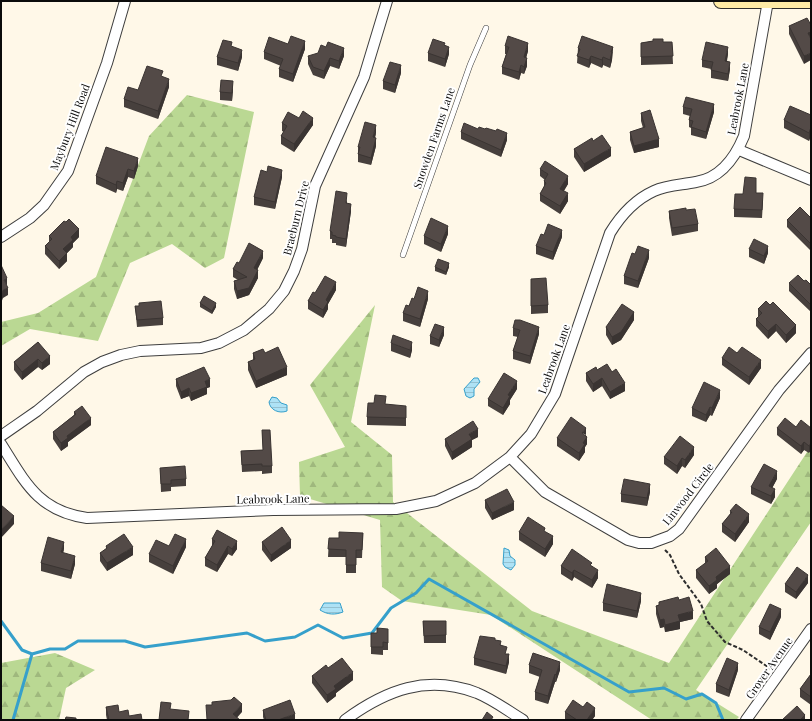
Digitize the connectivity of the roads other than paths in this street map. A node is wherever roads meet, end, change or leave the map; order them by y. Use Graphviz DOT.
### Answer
graph roads {
  1 [pos="125,1"];
  2 [pos="387,1"];
  3 [pos="721,1"];
  4 [pos="768,1"];
  5 [pos="811,1"];
  6 [pos="486,28"];
  7 [pos="738,150"];
  8 [pos="811,180"];
  9 [pos="1,237"];
  10 [pos="403,255"];
  11 [pos="811,353"];
  12 [pos="1,436"];
  13 [pos="1,444"];
  14 [pos="510,457"];
  15 [pos="811,629"];
  16 [pos="345,720"];
  17 [pos="523,720"];
  18 [pos="746,720"];
  1 -- 9 [label="street, Maybury Hill Road"];
  2 -- 12 [label="street, Braeburn Drive"];
  3 -- 4 [label="street"];
  4 -- 5 [label="street"];
  4 -- 7 [label="street, Leabrook Lane"];
  6 -- 10 [label="lane, Snowden Farms Lane"];
  7 -- 8 [label="street"];
  7 -- 14 [label="street, Leabrook Lane"];
  11 -- 14 [label="street, Linwood Circle"];
  13 -- 14 [label="street, Leabrook Lane"];
  15 -- 18 [label="street, Grover Avenue"];
  16 -- 17 [label="street"];
}
